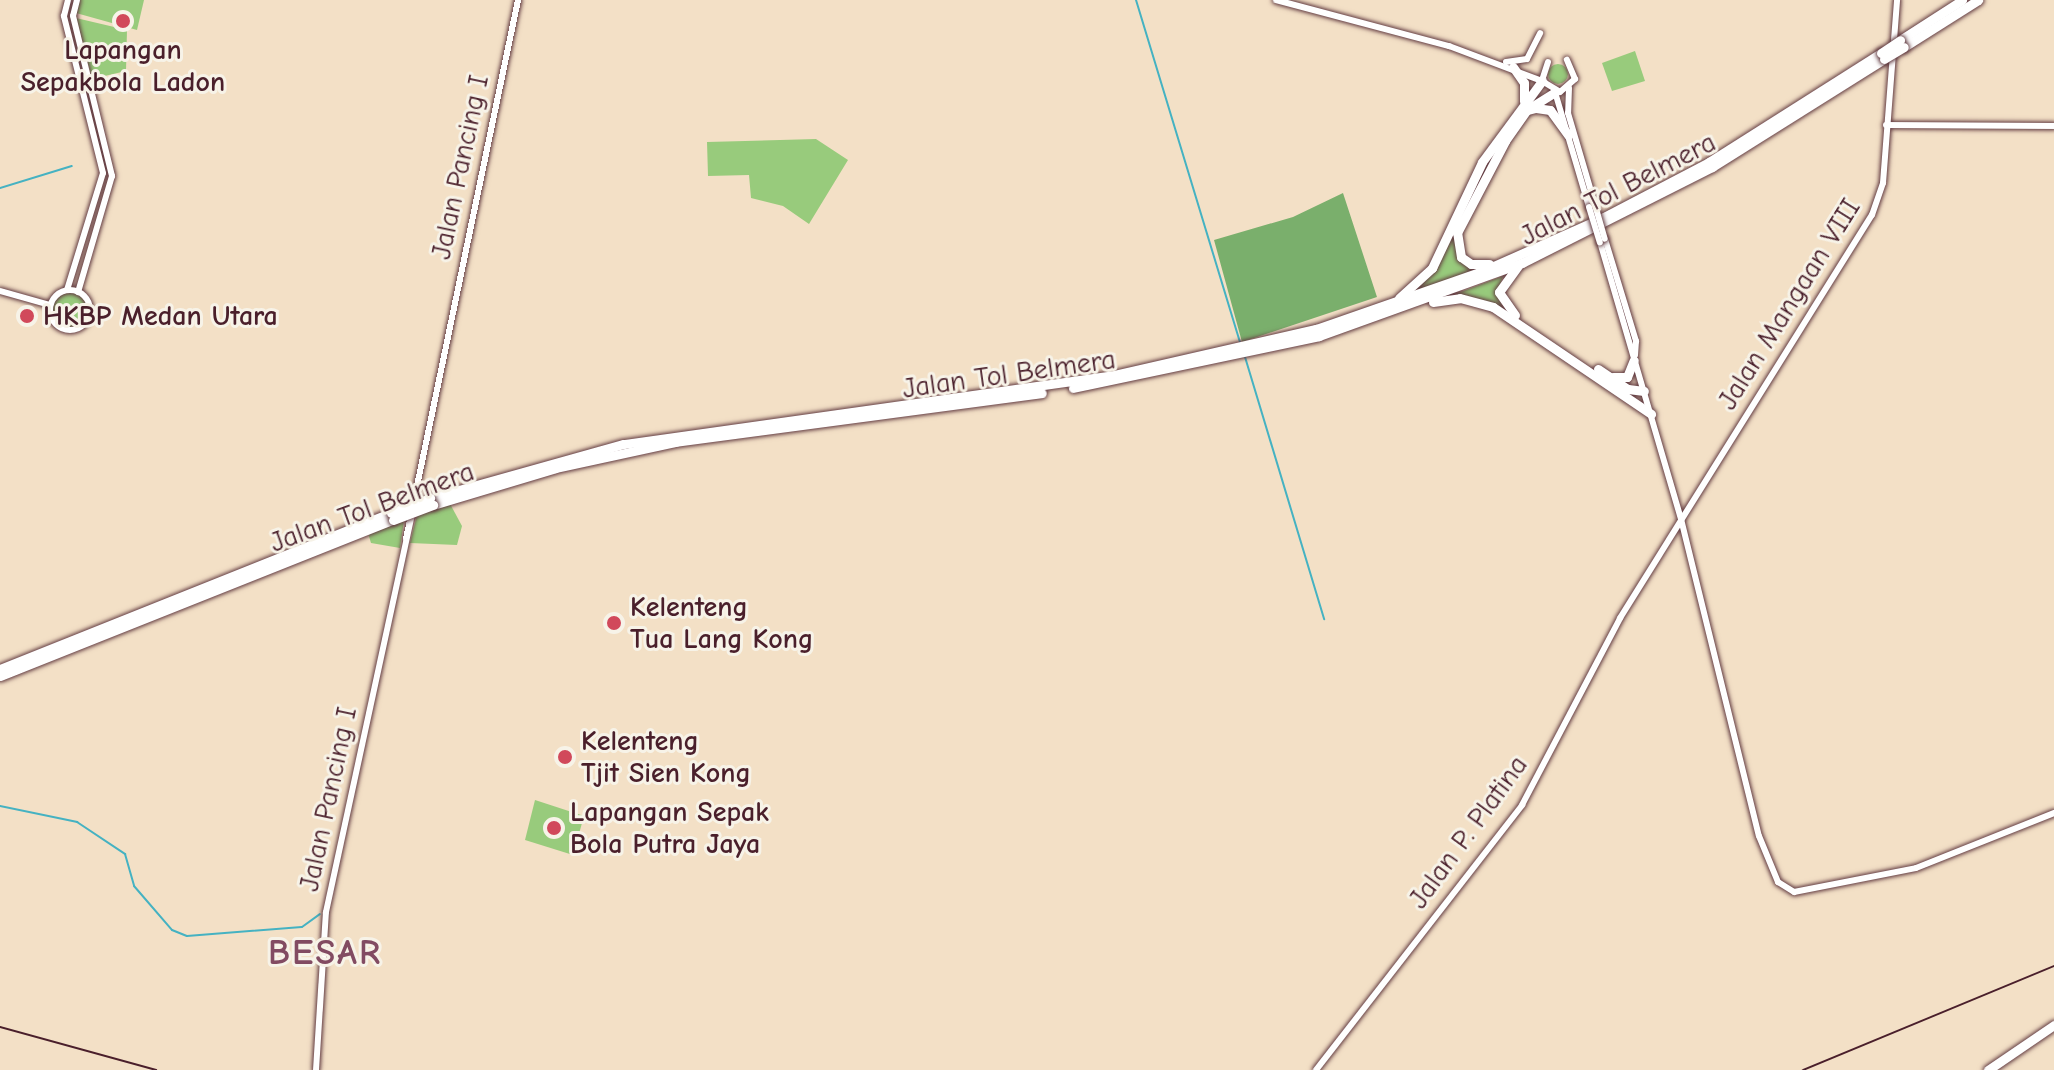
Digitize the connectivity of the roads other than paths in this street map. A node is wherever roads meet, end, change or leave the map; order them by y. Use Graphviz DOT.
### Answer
graph roads {
  1 [pos="68,0"];
  2 [pos="77,0"];
  3 [pos="518,0"];
  4 [pos="1276,0"];
  5 [pos="1897,0"];
  6 [pos="1962,0"];
  7 [pos="1978,0"];
  8 [pos="1540,33"];
  9 [pos="1902,43"];
  10 [pos="1567,60"];
  11 [pos="1499,61"];
  12 [pos="1548,62"];
  13 [pos="1513,67"];
  14 [pos="1542,81"];
  15 [pos="1569,88"];
  16 [pos="1555,92"];
  17 [pos="1525,107"];
  18 [pos="1886,125"];
  19 [pos="2054,126"];
  20 [pos="1568,135"];
  21 [pos="1592,206"];
  22 [pos="1520,259"];
  23 [pos="67,290"];
  24 [pos="0,291"];
  25 [pos="78,292"];
  26 [pos="50,305"];
  27 [pos="1401,310"];
  28 [pos="1370,311"];
  29 [pos="1254,349"];
  30 [pos="1634,360"];
  31 [pos="1609,376"];
  32 [pos="1644,391"];
  33 [pos="1651,414"];
  34 [pos="392,516"];
  35 [pos="1681,521"];
  36 [pos="0,669"];
  37 [pos="0,676"];
  38 [pos="2054,813"];
  39 [pos="2054,1028"];
  40 [pos="316,1070"];
  41 [pos="1316,1070"];
  42 [pos="1988,1070"];
  43 [pos="1998,1070"];
  1 -- 23 [label="street"];
  2 -- 25 [label="street"];
  3 -- 40 [label="street, Jalan Pancing I"];
  4 -- 11 [label="street"];
  5 -- 18 [label="street, Jalan Mangaan VIII"];
  6 -- 9 [label="highway, Jalan Tol Belmera"];
  7 -- 9 [label="highway, Jalan Tol Belmera"];
  8 -- 11 [label="street"];
  9 -- 22 [label="highway, Jalan Tol Belmera, bridge"];
  10 -- 15 [label="street"];
  11 -- 13 [label="street"];
  12 -- 14 [label="street"];
  13 -- 14 [label="street"];
  13 -- 17 [label="highway"];
  14 -- 16 [label="street"];
  14 -- 17 [label="highway"];
  15 -- 16 [label="street"];
  15 -- 21 [label="street"];
  16 -- 17 [label="highway"];
  16 -- 20 [label="street"];
  17 -- 20 [label="highway"];
  17 -- 22 [label="highway"];
  17 -- 28 [label="highway"];
  18 -- 19 [label="street"];
  18 -- 35 [label="street, Jalan Mangaan VIII"];
  20 -- 21 [label="street"];
  21 -- 30 [label="street, bridge"];
  22 -- 27 [label="highway, Jalan Tol Belmera"];
  22 -- 28 [label="highway, Jalan Tol Belmera"];
  22 -- 31 [label="highway"];
  23 -- 25 [label="street"];
  23 -- 26 [label="street"];
  24 -- 26 [label="street"];
  25 -- 26 [label="street"];
  27 -- 29 [label="highway, Jalan Tol Belmera"];
  27 -- 33 [label="highway"];
  28 -- 29 [label="highway, Jalan Tol Belmera"];
  29 -- 34 [label="highway, Jalan Tol Belmera, bridge"];
  30 -- 31 [label="highway"];
  30 -- 32 [label="street"];
  31 -- 32 [label="highway"];
  32 -- 33 [label="street"];
  33 -- 35 [label="street"];
  34 -- 36 [label="highway, Jalan Tol Belmera"];
  34 -- 37 [label="highway, Jalan Tol Belmera"];
  35 -- 38 [label="street"];
  35 -- 41 [label="street, Jalan P. Platina"];
  39 -- 42 [label="highway"];
  39 -- 43 [label="highway"];
}
